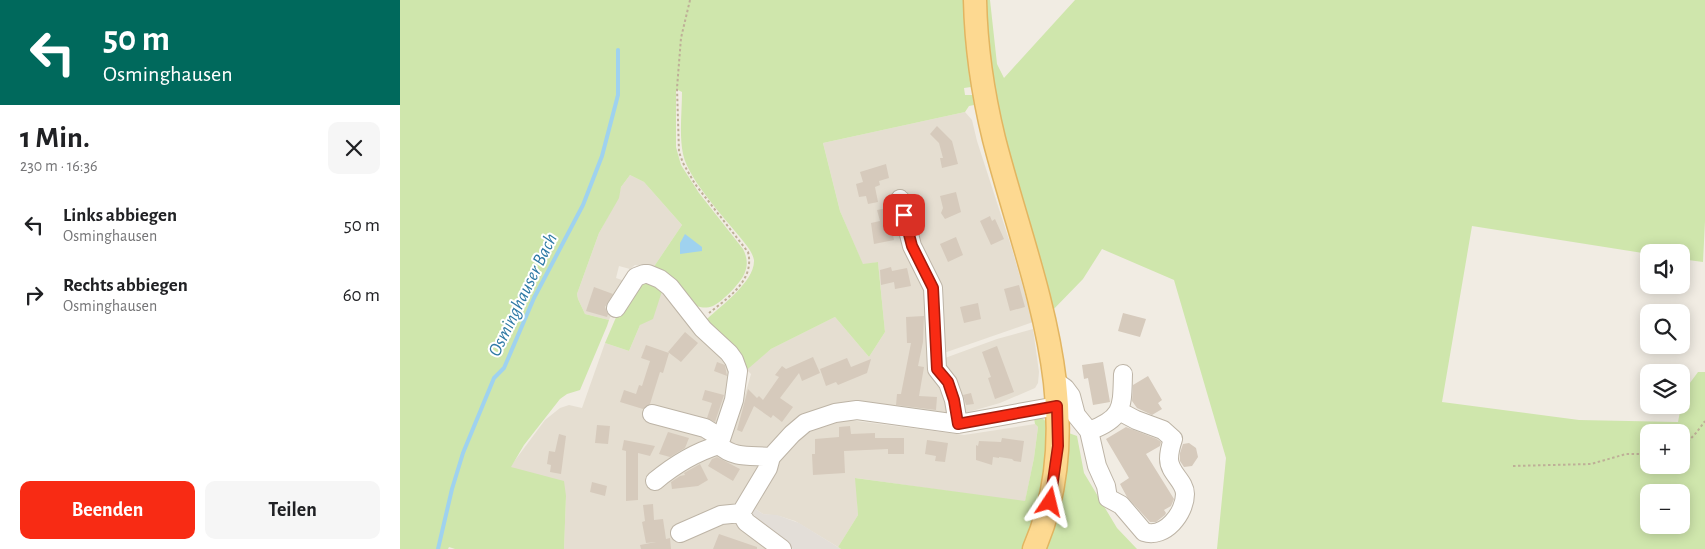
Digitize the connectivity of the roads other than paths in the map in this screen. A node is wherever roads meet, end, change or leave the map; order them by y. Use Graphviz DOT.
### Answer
graph roads {
  1 [pos="975,0"];
  2 [pos="900,199"];
  3 [pos="616,308"];
  4 [pos="1122,374"];
  5 [pos="1055,382"];
  6 [pos="1057,406"];
  7 [pos="1119,411"];
  8 [pos="652,414"];
  9 [pos="958,424"];
  10 [pos="1089,431"];
  11 [pos="720,441"];
  12 [pos="771,457"];
  13 [pos="655,482"];
  14 [pos="741,513"];
  15 [pos="680,533"];
  16 [pos="782,549"];
  17 [pos="1034,549"];
  1 -- 5 [label="main road"];
  2 -- 9 [label="street"];
  3 -- 11 [label="street"];
  4 -- 7 [label="street"];
  5 -- 6 [label="main road"];
  5 -- 10 [label="street"];
  6 -- 9 [label="street"];
  6 -- 17 [label="main road"];
  7 -- 10 [label="street"];
  7 -- 10 [label="street"];
  8 -- 11 [label="street"];
  9 -- 12 [label="street"];
  11 -- 12 [label="street"];
  11 -- 13 [label="street"];
  12 -- 14 [label="street"];
  14 -- 15 [label="street"];
  14 -- 16 [label="street"];
}
